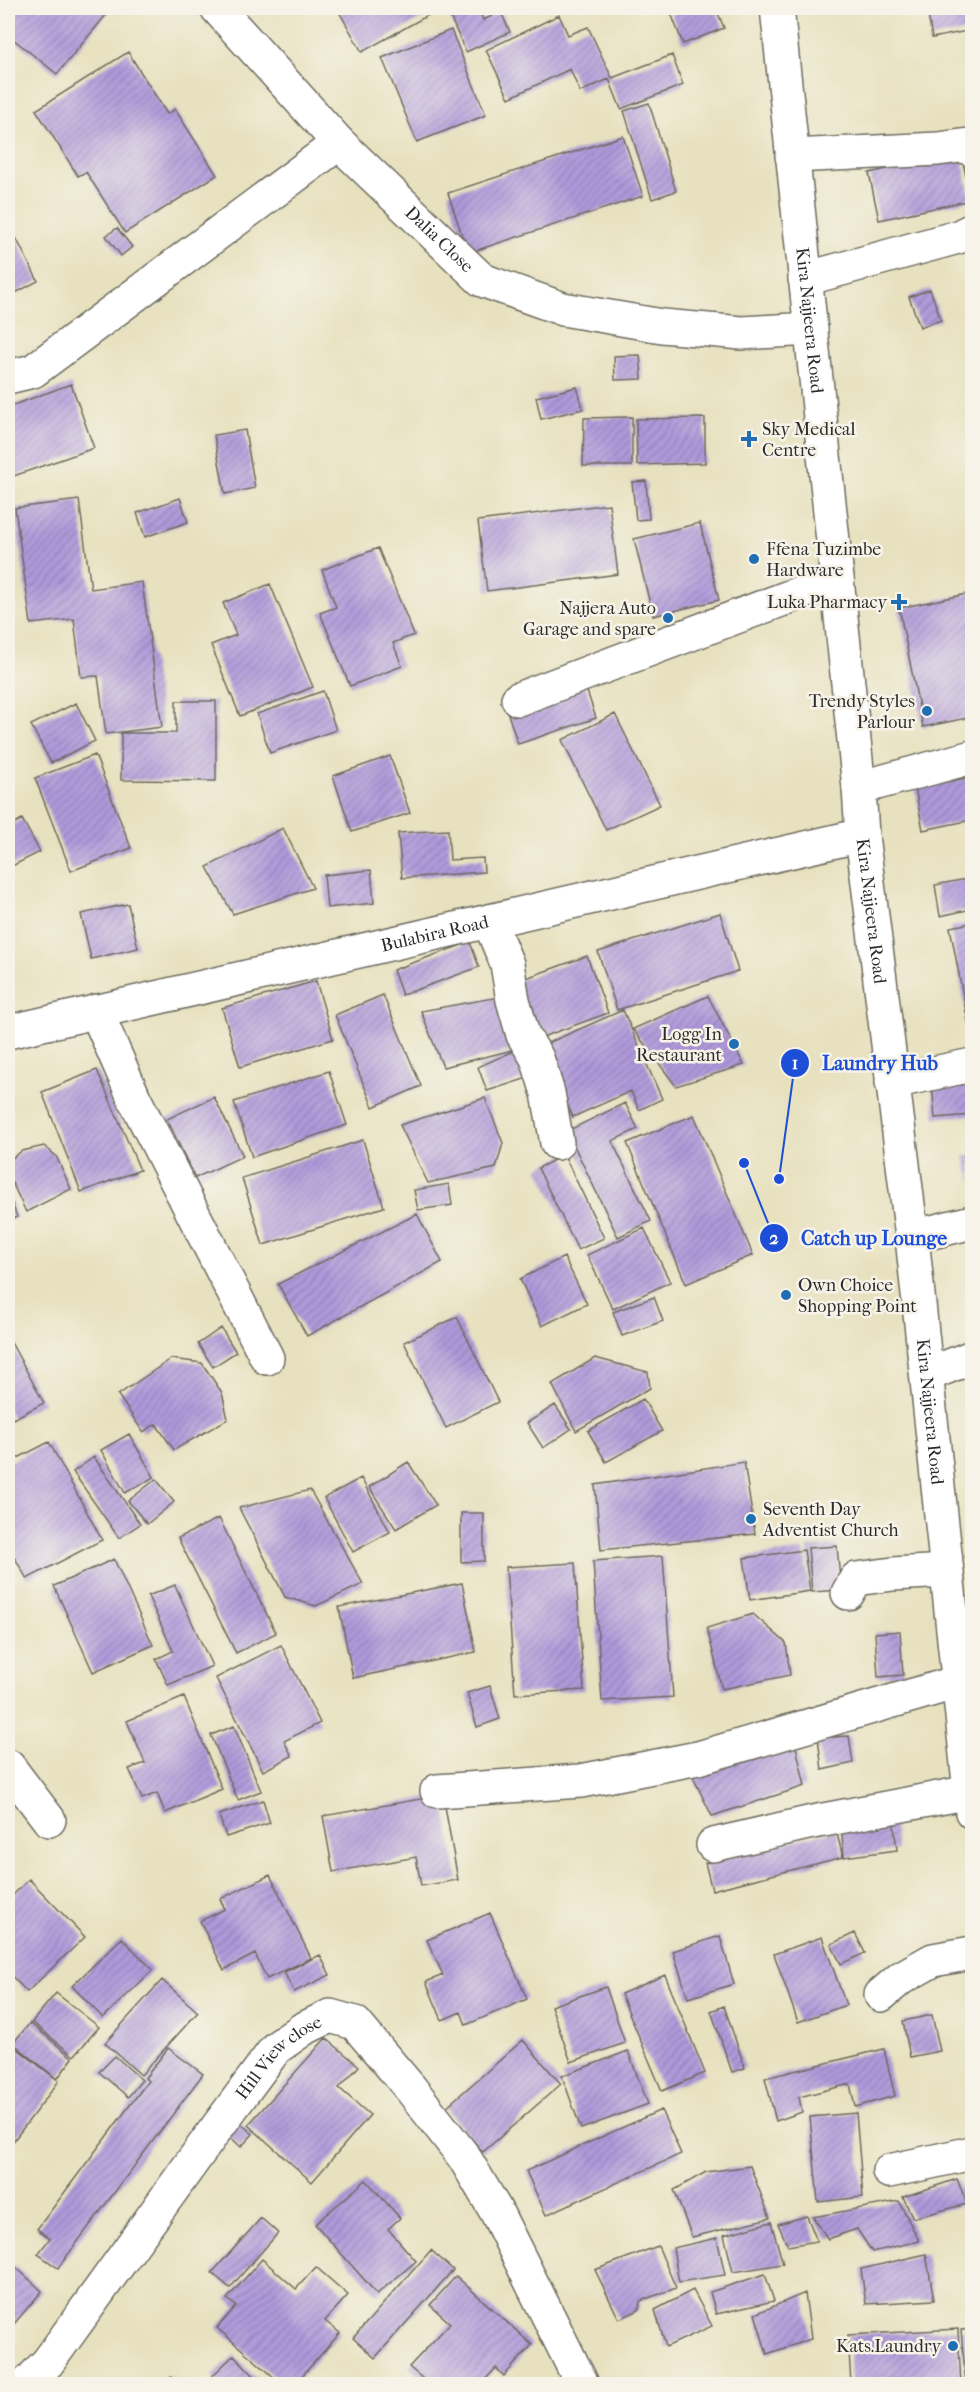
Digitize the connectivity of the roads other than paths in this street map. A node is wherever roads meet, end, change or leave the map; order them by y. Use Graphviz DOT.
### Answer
graph roads {
  1 [pos="218,8"];
  2 [pos="777,8"];
  3 [pos="339,142"];
  4 [pos="972,150"];
  5 [pos="792,156"];
  6 [pos="972,230"];
  7 [pos="805,279"];
  8 [pos="811,329"];
  9 [pos="8,377"];
  10 [pos="837,579"];
  11 [pos="518,699"];
  12 [pos="972,757"];
  13 [pos="859,788"];
  14 [pos="862,835"];
  15 [pos="489,921"];
  16 [pos="96,1011"];
  17 [pos="8,1032"];
  18 [pos="972,1065"];
  19 [pos="892,1082"];
  20 [pos="557,1143"];
  21 [pos="972,1222"];
  22 [pos="912,1237"];
  23 [pos="972,1357"];
  24 [pos="267,1358"];
  25 [pos="927,1374"];
  26 [pos="946,1570"];
  27 [pos="848,1593"];
  28 [pos="958,1683"];
  29 [pos="8,1766"];
  30 [pos="437,1791"];
  31 [pos="971,1802"];
  32 [pos="49,1820"];
  33 [pos="712,1845"];
  34 [pos="972,1953"];
  35 [pos="880,1995"];
  36 [pos="972,2153"];
  37 [pos="889,2171"];
  38 [pos="27,2385"];
  39 [pos="582,2385"];
  1 -- 3 [label="street, Dalia Close"];
  2 -- 5 [label="street, Kira Najjeera Road"];
  3 -- 8 [label="street, Dalia Close"];
  3 -- 9 [label="street"];
  4 -- 5 [label="street"];
  5 -- 7 [label="street, Kira Najjeera Road"];
  6 -- 7 [label="street"];
  7 -- 8 [label="street, Kira Najjeera Road"];
  8 -- 10 [label="street, Kira Najjeera Road"];
  10 -- 11 [label="street"];
  10 -- 13 [label="street, Kira Najjeera Road"];
  12 -- 13 [label="street"];
  13 -- 14 [label="street, Kira Najjeera Road"];
  14 -- 15 [label="street, Bulabira Road"];
  14 -- 19 [label="street, Kira Najjeera Road"];
  15 -- 16 [label="street, Bulabira Road"];
  15 -- 20 [label="street"];
  16 -- 17 [label="street, Bulabira Road"];
  16 -- 24 [label="street"];
  18 -- 19 [label="street"];
  19 -- 22 [label="street, Kira Najjeera Road"];
  21 -- 22 [label="street"];
  22 -- 25 [label="street, Kira Najjeera Road"];
  23 -- 25 [label="street"];
  25 -- 26 [label="street, Kira Najjeera Road"];
  26 -- 27 [label="street"];
  26 -- 28 [label="street, Kira Najjeera Road"];
  28 -- 30 [label="street"];
  28 -- 31 [label="street, Kira Najjeera Road"];
  29 -- 32 [label="street"];
  31 -- 33 [label="street"];
  34 -- 35 [label="street"];
  36 -- 37 [label="street"];
  38 -- 39 [label="street, Hill View close"];
}
